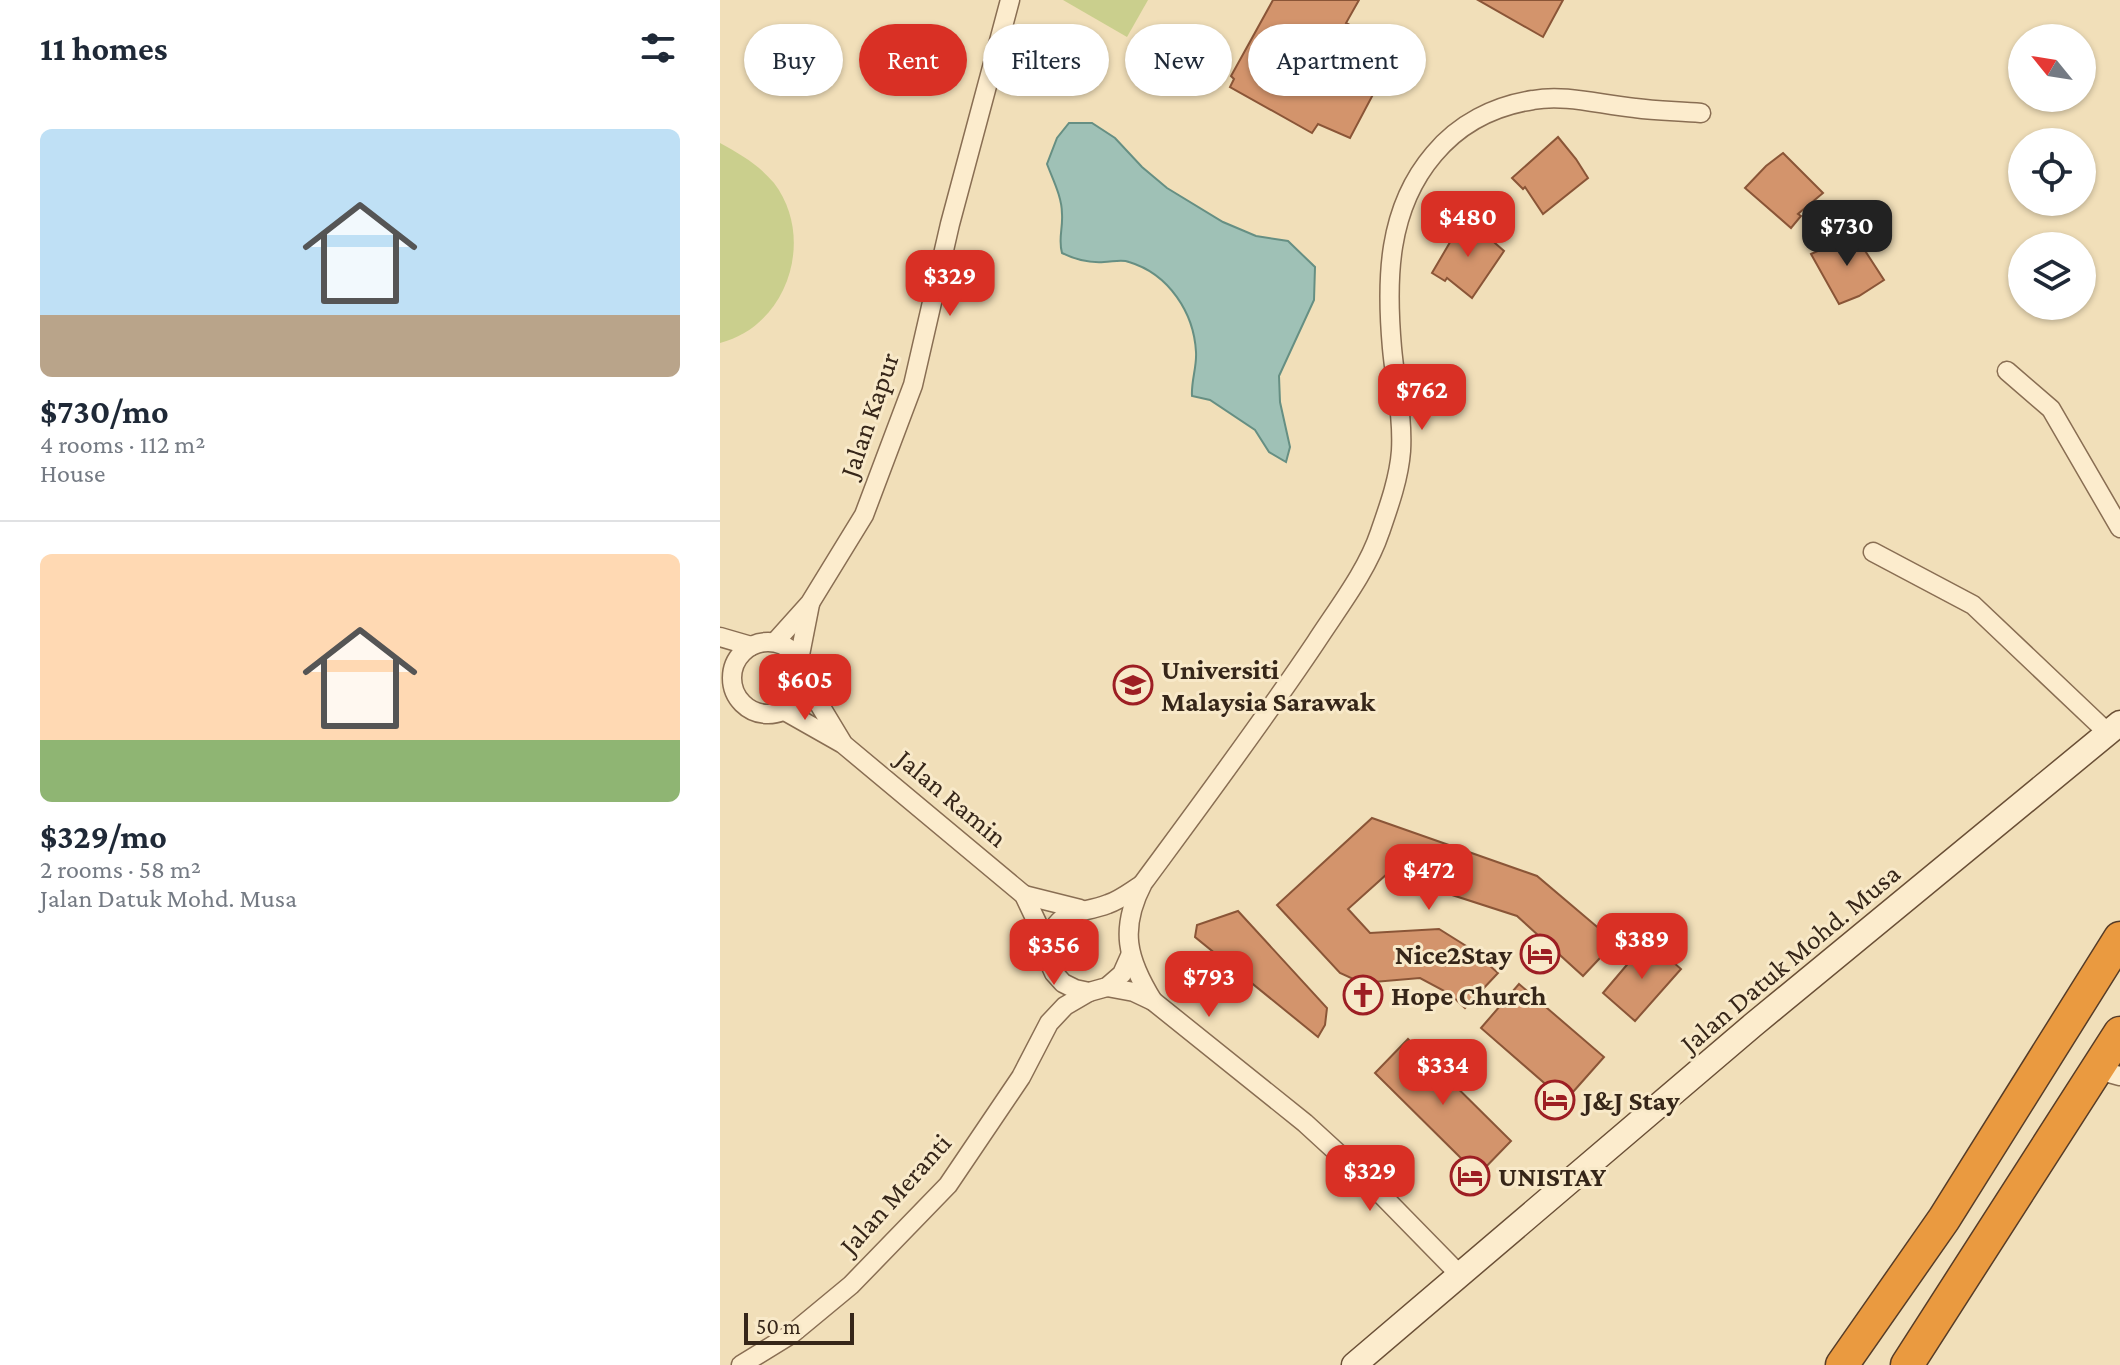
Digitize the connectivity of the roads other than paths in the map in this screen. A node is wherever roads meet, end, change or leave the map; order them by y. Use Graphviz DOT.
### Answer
graph roads {
  1 [pos="1010,0"];
  2 [pos="1701,113"];
  3 [pos="2007,371"];
  4 [pos="2120,528"];
  5 [pos="1873,552"];
  6 [pos="810,603"];
  7 [pos="720,637"];
  8 [pos="775,642"];
  9 [pos="751,646"];
  10 [pos="720,662"];
  11 [pos="802,670"];
  12 [pos="732,680"];
  13 [pos="783,710"];
  14 [pos="2114,728"];
  15 [pos="843,744"];
  16 [pos="1143,883"];
  17 [pos="1024,895"];
  18 [pos="1086,909"];
  19 [pos="2120,938"];
  20 [pos="1047,949"];
  21 [pos="1130,949"];
  22 [pos="1054,973"];
  23 [pos="1107,987"];
  24 [pos="1089,992"];
  25 [pos="1153,1001"];
  26 [pos="1049,1023"];
  27 [pos="2120,1033"];
  28 [pos="2109,1073"];
  29 [pos="1461,1276"];
  30 [pos="741,1365"];
  31 [pos="1354,1365"];
  32 [pos="1842,1365"];
  33 [pos="1907,1365"];
  1 -- 6 [label="street, Jalan Kapur"];
  2 -- 16 [label="street"];
  3 -- 4 [label="street"];
  5 -- 14 [label="street"];
  6 -- 8 [label="street, Jalan Kapur"];
  6 -- 11 [label="street, Jalan Kapur"];
  7 -- 9 [label="street"];
  8 -- 9 [label="street"];
  8 -- 11 [label="street"];
  9 -- 12 [label="street"];
  10 -- 12 [label="street"];
  11 -- 13 [label="street"];
  11 -- 15 [label="street, Jalan Ramin"];
  12 -- 13 [label="street"];
  13 -- 15 [label="street, Jalan Ramin"];
  14 -- 29 [label="street, Jalan Datuk Mohd. Musa"];
  15 -- 17 [label="street, Jalan Ramin"];
  16 -- 18 [label="street"];
  16 -- 21 [label="street"];
  17 -- 18 [label="street"];
  17 -- 20 [label="street"];
  18 -- 20 [label="street"];
  18 -- 21 [label="street"];
  19 -- 32 [label="highway"];
  20 -- 22 [label="street"];
  21 -- 23 [label="street"];
  21 -- 25 [label="street"];
  22 -- 24 [label="street"];
  22 -- 26 [label="street"];
  23 -- 24 [label="street"];
  23 -- 25 [label="street"];
  24 -- 26 [label="street"];
  25 -- 29 [label="street"];
  26 -- 30 [label="street, Jalan Meranti"];
  27 -- 28 [label="highway"];
  28 -- 33 [label="highway"];
  29 -- 31 [label="street, Jalan Datuk Mohd. Musa"];
}
